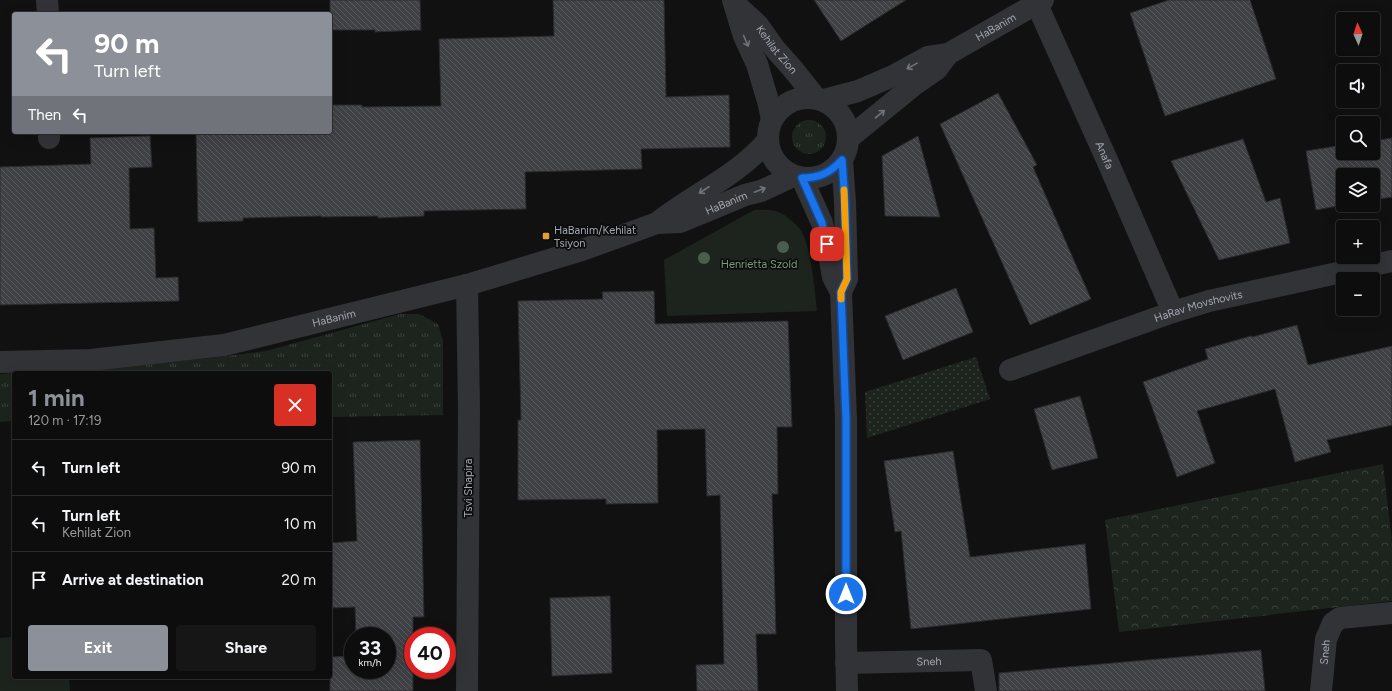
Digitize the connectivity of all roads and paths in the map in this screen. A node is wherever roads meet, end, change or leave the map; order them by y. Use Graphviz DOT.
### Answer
graph roads {
  1 [pos="48,0"];
  2 [pos="1038,1"];
  3 [pos="734,2"];
  4 [pos="48,12"];
  5 [pos="948,54"];
  6 [pos="820,99"];
  7 [pos="770,130"];
  8 [pos="849,138"];
  9 [pos="842,160"];
  10 [pos="798,177"];
  11 [pos="657,223"];
  12 [pos="1392,260"];
  13 [pos="467,285"];
  14 [pos="841,292"];
  15 [pos="1173,312"];
  16 [pos="0,362"];
  17 [pos="1010,370"];
  18 [pos="1392,613"];
  19 [pos="846,663"];
  20 [pos="467,691"];
  21 [pos="847,691"];
  22 [pos="986,691"];
  23 [pos="1321,691"];
  1 -- 4 [label="street"];
  2 -- 5 [label="street, HaBanim"];
  2 -- 15 [label="street, Anafa"];
  3 -- 6 [label="street, Kehilat Zion"];
  3 -- 7 [label="street, Kehilat Zion, one-way"];
  5 -- 6 [label="street, HaBanim, one-way"];
  8 -- 5 [label="street, HaBanim, one-way"];
  6 -- 7 [label="street"];
  6 -- 8 [label="street"];
  7 -- 10 [label="street"];
  7 -- 11 [label="street, HaBanim, one-way"];
  8 -- 9 [label="street"];
  9 -- 10 [label="street"];
  9 -- 14 [label="street"];
  11 -- 10 [label="street, HaBanim, one-way"];
  10 -- 14 [label="street"];
  11 -- 13 [label="street, HaBanim"];
  12 -- 15 [label="street, HaRav Movshovits"];
  13 -- 16 [label="street, HaBanim"];
  13 -- 20 [label="street, Tsvi Shapira"];
  14 -- 19 [label="street"];
  15 -- 17 [label="street, HaRav Movshovits"];
  18 -- 23 [label="street, Sneh"];
  19 -- 21 [label="street"];
  19 -- 22 [label="street, Sneh"];
}
